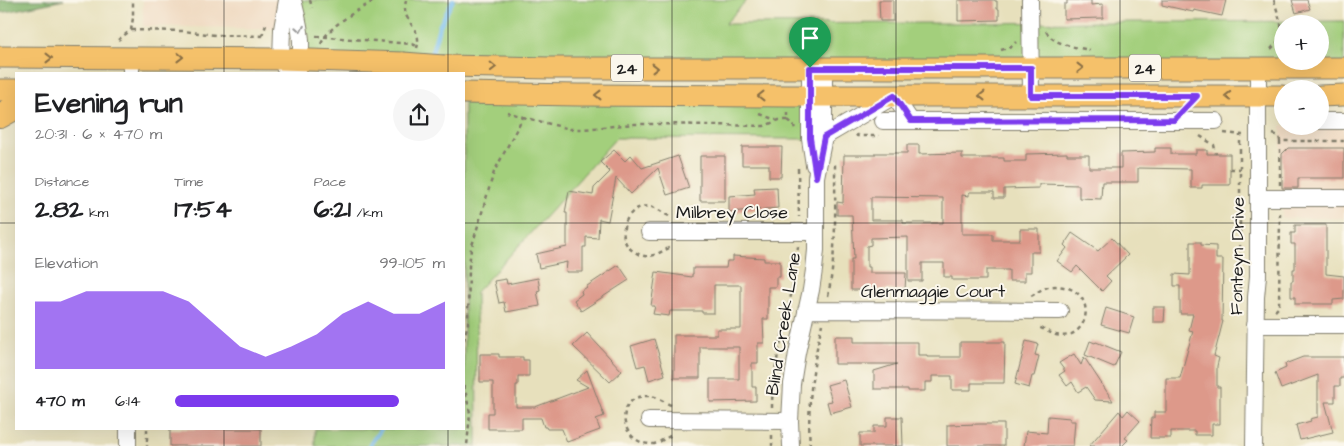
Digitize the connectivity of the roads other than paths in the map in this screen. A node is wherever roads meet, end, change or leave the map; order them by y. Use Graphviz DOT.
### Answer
graph roads {
  1 [pos="287,0"];
  2 [pos="292,0"];
  3 [pos="1030,0"];
  4 [pos="0,57"];
  5 [pos="131,66"];
  6 [pos="292,66"];
  7 [pos="817,68"];
  8 [pos="1031,68"];
  9 [pos="1258,68"];
  10 [pos="1344,68"];
  11 [pos="0,90"];
  12 [pos="15,90"];
  13 [pos="465,92"];
  14 [pos="1258,95"];
  15 [pos="817,96"];
  16 [pos="894,96"];
  17 [pos="1031,96"];
  18 [pos="1197,96"];
  19 [pos="1274,96"];
  20 [pos="1329,96"];
  21 [pos="1344,96"];
  22 [pos="15,108"];
  23 [pos="0,116"];
  24 [pos="1174,120"];
  25 [pos="884,121"];
  26 [pos="911,121"];
  27 [pos="1216,121"];
  28 [pos="1329,121"];
  29 [pos="1344,121"];
  30 [pos="824,137"];
  31 [pos="816,177"];
  32 [pos="1258,198"];
  33 [pos="1344,198"];
  34 [pos="649,232"];
  35 [pos="816,232"];
  36 [pos="806,310"];
  37 [pos="1060,311"];
  38 [pos="1255,325"];
  39 [pos="1344,325"];
  40 [pos="649,420"];
  41 [pos="790,421"];
  42 [pos="128,430"];
  43 [pos="128,446"];
  44 [pos="791,446"];
  45 [pos="1254,446"];
  1 -- 6 [label="street"];
  2 -- 6 [label="street, one-way"];
  3 -- 8 [label="street"];
  4 -- 5 [label="main road, 24, one-way"];
  5 -- 6 [label="main road, 24, one-way"];
  6 -- 7 [label="main road, 24, one-way, bridge"];
  7 -- 8 [label="main road, 24"];
  7 -- 15 [label="street, Blind Creek Lane"];
  8 -- 9 [label="main road, 24, one-way"];
  8 -- 17 [label="street"];
  9 -- 10 [label="main road, 24"];
  9 -- 14 [label="street, Fonteyn Drive"];
  11 -- 12 [label="main road"];
  15 -- 13 [label="main road, 24, one-way"];
  14 -- 18 [label="main road, 24, one-way"];
  14 -- 19 [label="main road, 24"];
  14 -- 32 [label="street, Fonteyn Drive"];
  15 -- 16 [label="main road, 24"];
  15 -- 30 [label="street, Blind Creek Lane"];
  15 -- 31 [label="street, Blind Creek Lane"];
  17 -- 16 [label="main road, 24, one-way"];
  16 -- 26 [label="street"];
  16 -- 30 [label="street"];
  17 -- 18 [label="main road, 24"];
  18 -- 24 [label="street"];
  20 -- 21 [label="main road"];
  22 -- 23 [label="highway"];
  24 -- 26 [label="street"];
  24 -- 27 [label="street"];
  25 -- 26 [label="street"];
  28 -- 29 [label="street"];
  30 -- 31 [label="street, Blind Creek Lane"];
  31 -- 35 [label="street, Blind Creek Lane"];
  32 -- 33 [label="street"];
  32 -- 38 [label="street, Fonteyn Drive"];
  34 -- 35 [label="street, Milbrey Close"];
  35 -- 36 [label="street, Blind Creek Lane"];
  36 -- 37 [label="street, Glenmaggie Court"];
  36 -- 41 [label="street, Blind Creek Lane"];
  38 -- 39 [label="street"];
  38 -- 45 [label="street, Fonteyn Drive"];
  40 -- 41 [label="street"];
  41 -- 44 [label="street, Blind Creek Lane"];
  42 -- 43 [label="street"];
}
